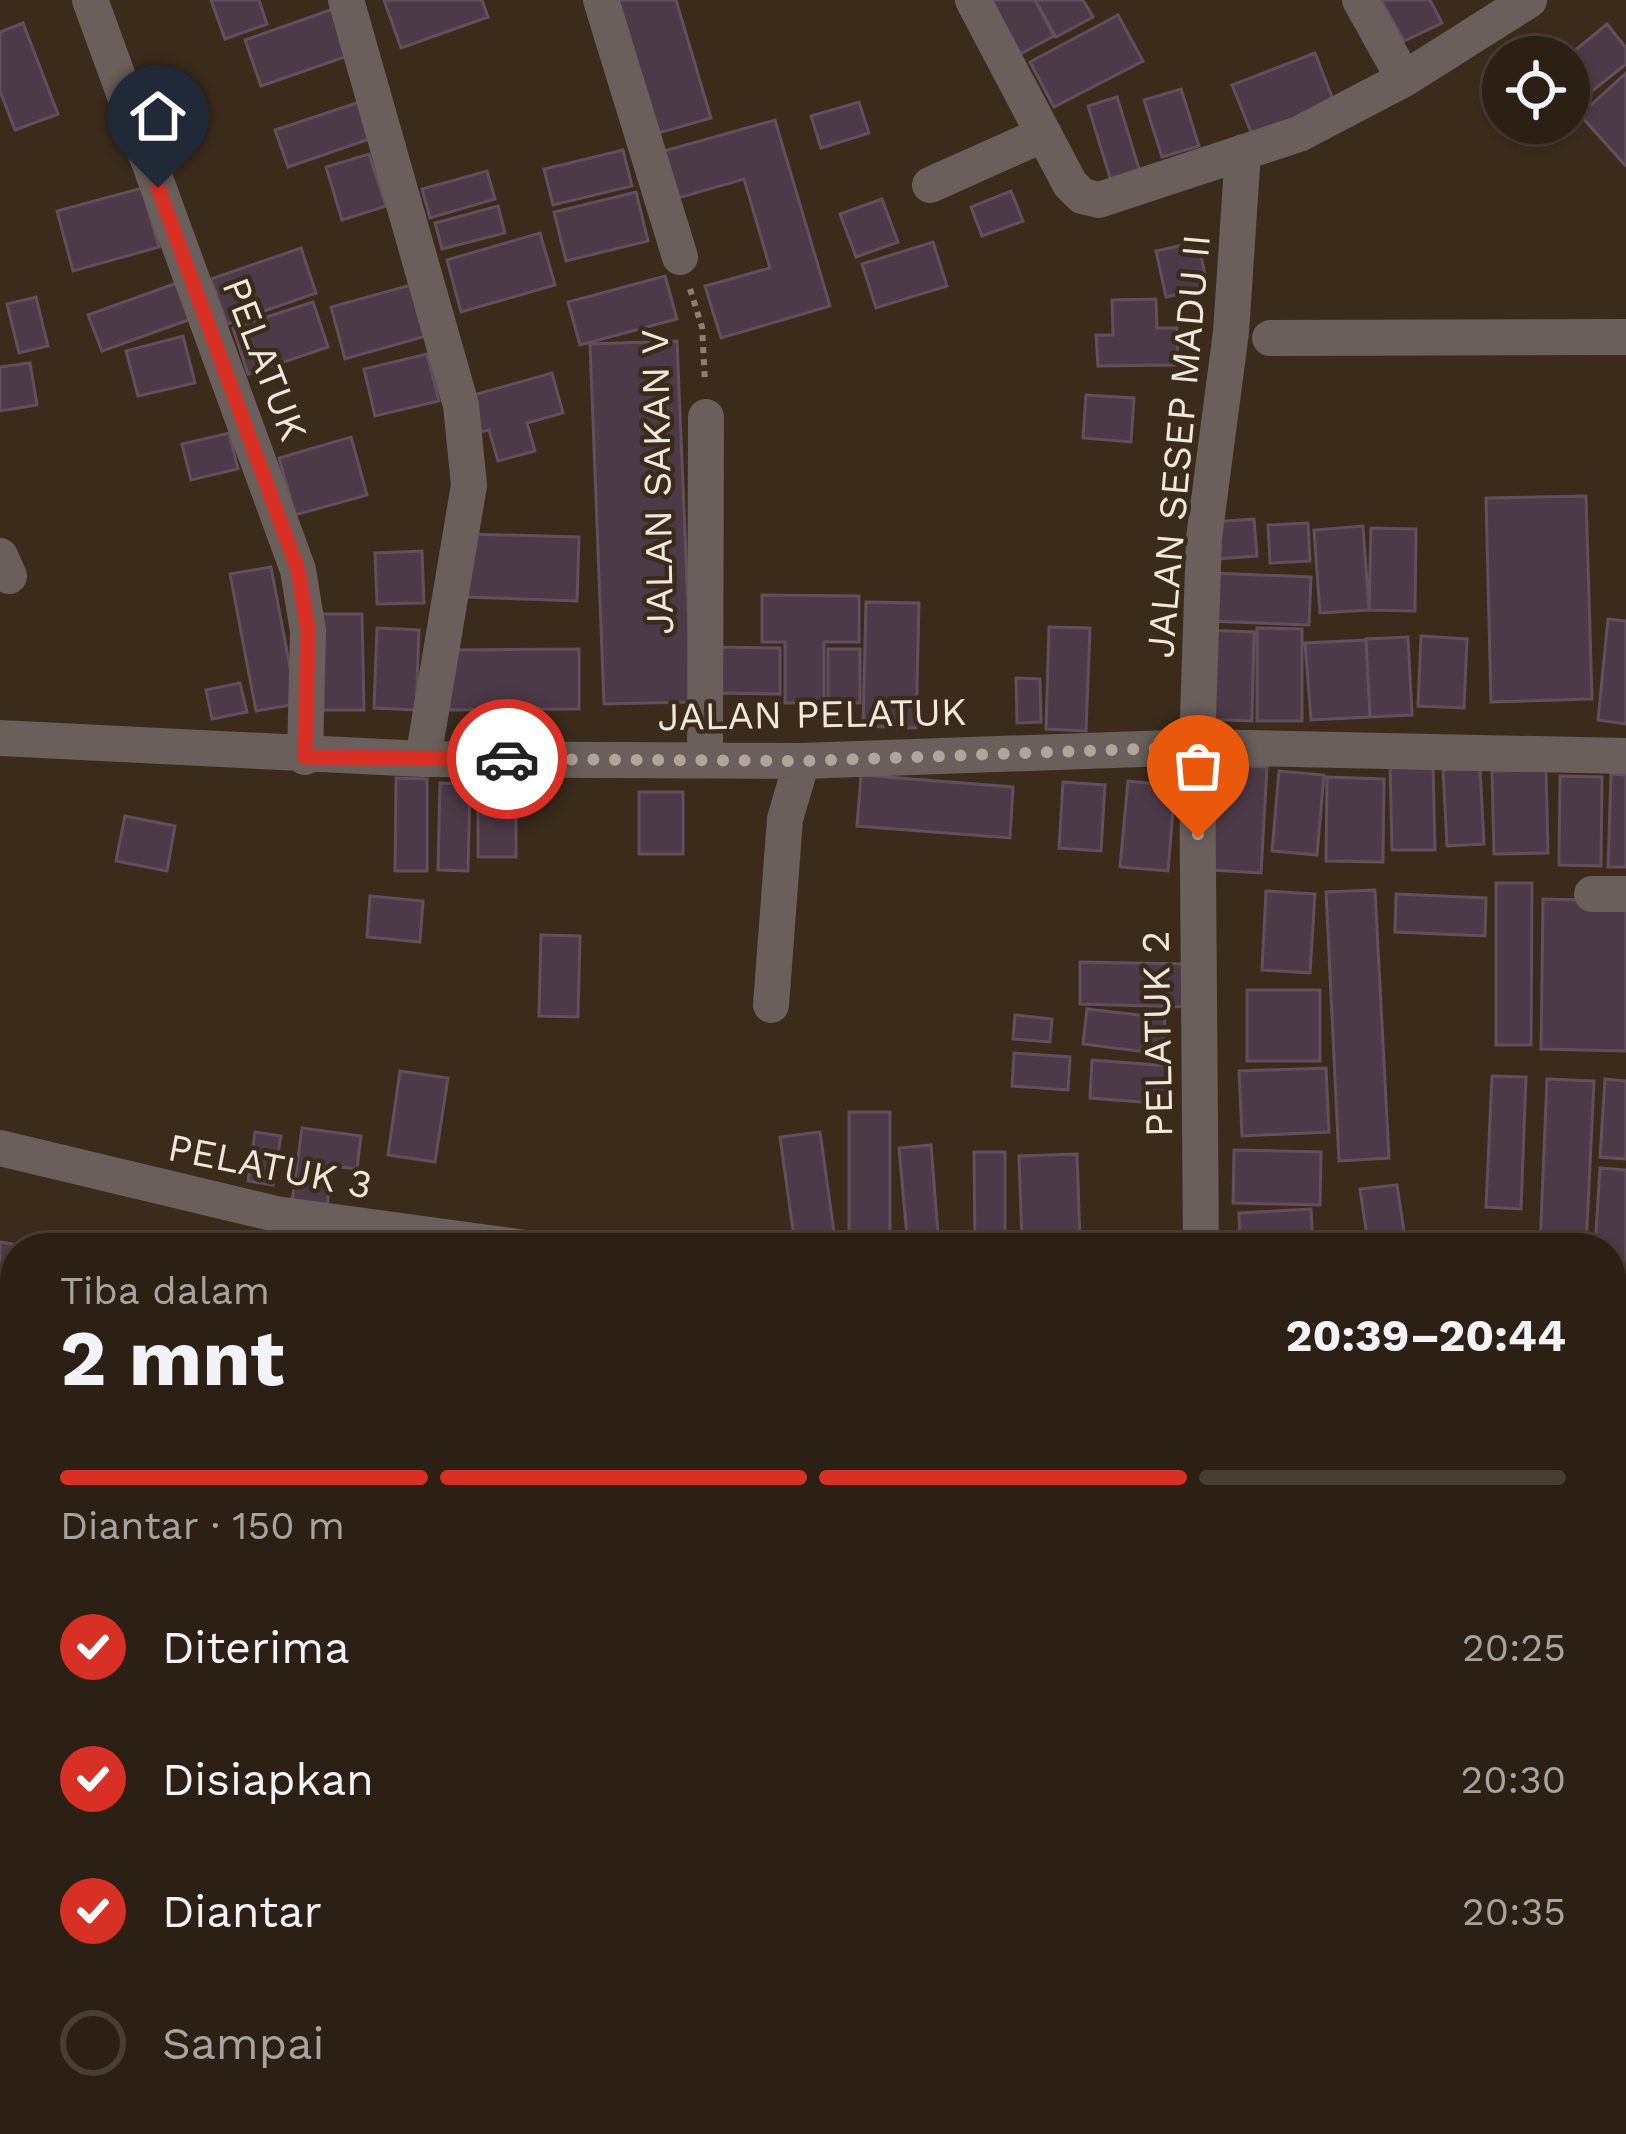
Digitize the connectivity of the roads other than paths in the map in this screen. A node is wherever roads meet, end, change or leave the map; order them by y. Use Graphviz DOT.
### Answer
graph roads {
  1 [pos="90,0"];
  2 [pos="346,0"];
  3 [pos="601,0"];
  4 [pos="973,0"];
  5 [pos="1360,0"];
  6 [pos="1529,0"];
  7 [pos="1404,79"];
  8 [pos="1044,134"];
  9 [pos="1243,152"];
  10 [pos="930,185"];
  11 [pos="680,257"];
  12 [pos="1626,337"];
  13 [pos="1270,338"];
  14 [pos="706,417"];
  15 [pos="0,737"];
  16 [pos="1197,747"];
  17 [pos="1626,756"];
  18 [pos="305,757"];
  19 [pos="423,759"];
  20 [pos="705,760"];
  21 [pos="802,761"];
  22 [pos="770,1006"];
  23 [pos="0,1148"];
  24 [pos="416,1233"];
  25 [pos="1202,1233"];
  1 -- 18 [label="street, PELATUK"];
  2 -- 19 [label="street"];
  3 -- 11 [label="street"];
  4 -- 8 [label="street"];
  5 -- 7 [label="street"];
  6 -- 7 [label="street"];
  7 -- 9 [label="street"];
  8 -- 9 [label="street"];
  8 -- 10 [label="street"];
  9 -- 16 [label="street, JALAN SESEP MADU II"];
  12 -- 13 [label="street"];
  14 -- 20 [label="street, JALAN SAKAN V"];
  15 -- 18 [label="street, JALAN PELATUK"];
  16 -- 17 [label="street, JALAN PELATUK"];
  16 -- 21 [label="street, JALAN PELATUK"];
  16 -- 25 [label="street, PELATUK 2"];
  18 -- 19 [label="street, JALAN PELATUK"];
  19 -- 20 [label="street, JALAN PELATUK"];
  20 -- 21 [label="street, JALAN PELATUK"];
  21 -- 22 [label="street"];
  23 -- 24 [label="street, PELATUK 3"];
}
